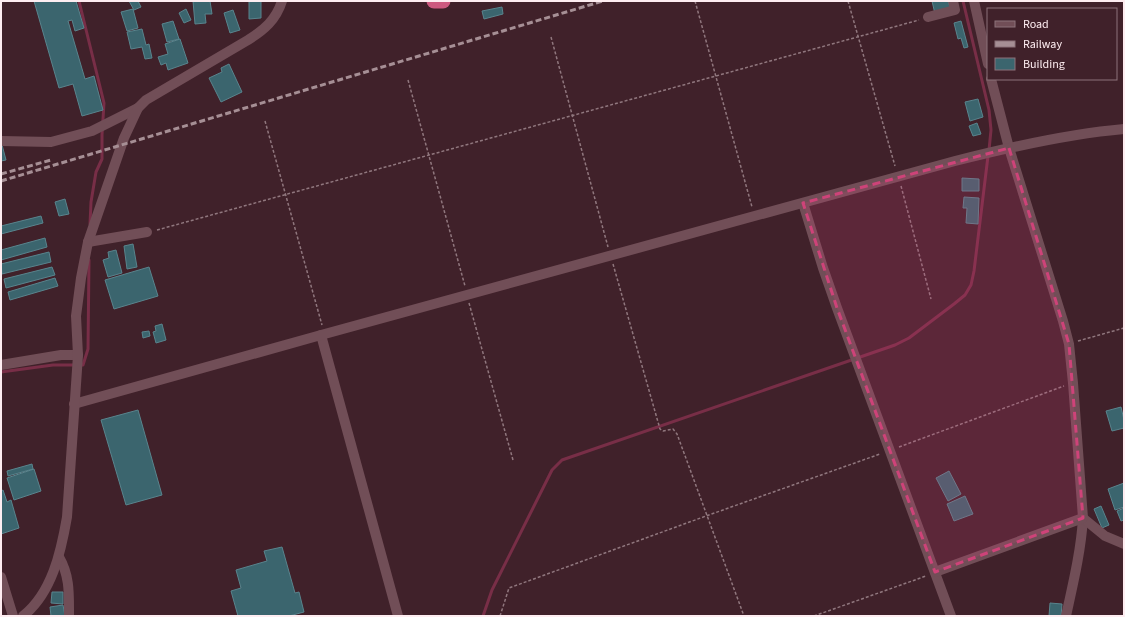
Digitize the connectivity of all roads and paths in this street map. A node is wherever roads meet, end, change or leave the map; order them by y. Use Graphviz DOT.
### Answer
graph roads {
  1 [pos="282,1"];
  2 [pos="434,1"];
  3 [pos="441,1"];
  4 [pos="695,1"];
  5 [pos="848,1"];
  6 [pos="953,1"];
  7 [pos="974,1"];
  8 [pos="928,17"];
  9 [pos="550,37"];
  10 [pos="858,37"];
  11 [pos="987,60"];
  12 [pos="716,76"];
  13 [pos="408,80"];
  14 [pos="991,80"];
  15 [pos="138,108"];
  16 [pos="571,115"];
  17 [pos="265,121"];
  18 [pos="1124,129"];
  19 [pos="1,141"];
  20 [pos="1009,148"];
  21 [pos="429,154"];
  22 [pos="898,176"];
  23 [pos="285,194"];
  24 [pos="804,203"];
  25 [pos="754,216"];
  26 [pos="147,232"];
  27 [pos="88,242"];
  28 [pos="610,256"];
  29 [pos="467,295"];
  30 [pos="930,299"];
  31 [pos="1124,328"];
  32 [pos="322,334"];
  33 [pos="1069,344"];
  34 [pos="78,355"];
  35 [pos="1,365"];
  36 [pos="1073,383"];
  37 [pos="74,404"];
  38 [pos="890,450"];
  39 [pos="513,460"];
  40 [pos="706,516"];
  41 [pos="1083,518"];
  42 [pos="1124,544"];
  43 [pos="60,556"];
  44 [pos="935,572"];
  45 [pos="1,577"];
  46 [pos="13,616"];
  47 [pos="23,616"];
  48 [pos="69,616"];
  49 [pos="398,616"];
  50 [pos="500,616"];
  51 [pos="744,616"];
  52 [pos="814,616"];
  53 [pos="951,616"];
  54 [pos="1066,616"];
  1 -- 15 [label="street"];
  2 -- 3 [label="highway"];
  4 -- 12 [label="path"];
  5 -- 10 [label="path"];
  6 -- 8 [label="street"];
  7 -- 11 [label="street"];
  8 -- 10 [label="path"];
  9 -- 16 [label="path"];
  10 -- 12 [label="path"];
  10 -- 22 [label="path"];
  12 -- 16 [label="path"];
  12 -- 25 [label="path"];
  13 -- 21 [label="path"];
  14 -- 20 [label="street"];
  15 -- 19 [label="street"];
  15 -- 27 [label="street"];
  16 -- 21 [label="path"];
  16 -- 28 [label="path"];
  17 -- 23 [label="path"];
  18 -- 20 [label="street"];
  20 -- 22 [label="street"];
  20 -- 33 [label="street"];
  21 -- 23 [label="path"];
  21 -- 29 [label="path"];
  22 -- 24 [label="street"];
  22 -- 30 [label="path"];
  23 -- 26 [label="path"];
  23 -- 32 [label="path"];
  24 -- 25 [label="street"];
  24 -- 38 [label="street"];
  25 -- 28 [label="street"];
  26 -- 27 [label="street"];
  27 -- 34 [label="street"];
  28 -- 29 [label="street"];
  28 -- 40 [label="path"];
  29 -- 32 [label="street"];
  29 -- 39 [label="path"];
  31 -- 33 [label="path"];
  32 -- 37 [label="street"];
  32 -- 49 [label="street"];
  33 -- 36 [label="street"];
  34 -- 35 [label="street"];
  34 -- 37 [label="street"];
  36 -- 38 [label="path"];
  36 -- 41 [label="street"];
  37 -- 43 [label="street"];
  38 -- 40 [label="path"];
  38 -- 44 [label="street"];
  40 -- 50 [label="path"];
  40 -- 51 [label="path"];
  41 -- 42 [label="street"];
  41 -- 44 [label="street"];
  41 -- 54 [label="street"];
  43 -- 47 [label="street"];
  43 -- 48 [label="street"];
  44 -- 52 [label="path"];
  44 -- 53 [label="street"];
  45 -- 46 [label="street"];
}
